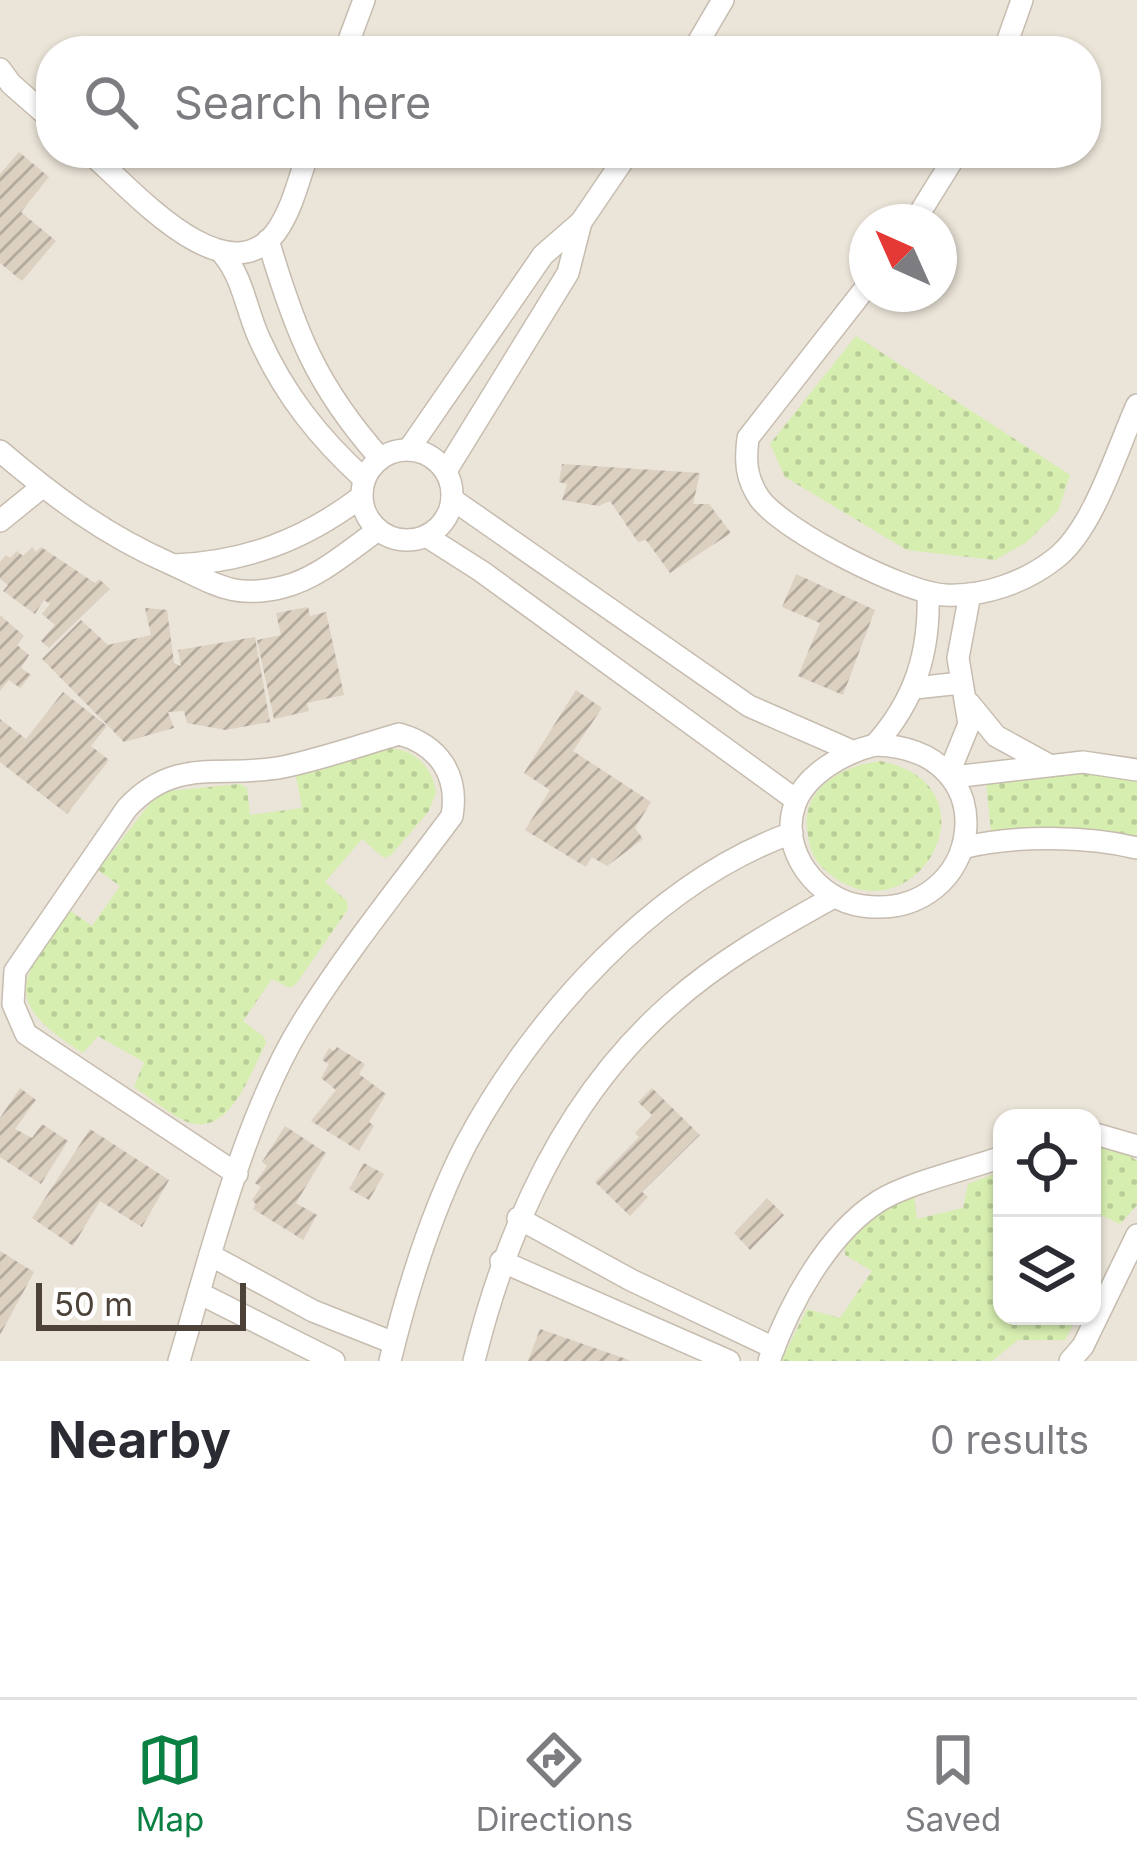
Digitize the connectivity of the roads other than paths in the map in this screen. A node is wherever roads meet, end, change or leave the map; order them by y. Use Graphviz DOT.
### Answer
graph roads {
  1 [pos="364,0"];
  2 [pos="723,0"];
  3 [pos="1022,0"];
  4 [pos="351,36"];
  5 [pos="701,36"];
  6 [pos="1009,36"];
  7 [pos="0,69"];
  8 [pos="36,106"];
  9 [pos="107,168"];
  10 [pos="303,168"];
  11 [pos="618,168"];
  12 [pos="948,168"];
  13 [pos="925,204"];
  14 [pos="580,223"];
  15 [pos="268,241"];
  16 [pos="223,254"];
  17 [pos="849,309"];
  18 [pos="301,343"];
  19 [pos="471,359"];
  20 [pos="271,364"];
  21 [pos="503,377"];
  22 [pos="1137,405"];
  23 [pos="409,449"];
  24 [pos="0,451"];
  25 [pos="380,458"];
  26 [pos="446,471"];
  27 [pos="42,487"];
  28 [pos="363,488"];
  29 [pos="452,499"];
  30 [pos="0,520"];
  31 [pos="378,530"];
  32 [pos="426,536"];
  33 [pos="274,548"];
  34 [pos="174,566"];
  35 [pos="288,586"];
  36 [pos="928,593"];
  37 [pos="970,595"];
  38 [pos="915,688"];
  39 [pos="965,693"];
  40 [pos="875,745"];
  41 [pos="852,751"];
  42 [pos="1047,764"];
  43 [pos="1137,770"];
  44 [pos="951,775"];
  45 [pos="796,800"];
  46 [pos="792,833"];
  47 [pos="966,847"];
  48 [pos="1137,848"];
  49 [pos="832,898"];
  50 [pos="1101,1135"];
  51 [pos="1137,1146"];
  52 [pos="993,1160"];
  53 [pos="237,1174"];
  54 [pos="518,1218"];
  55 [pos="1137,1235"];
  56 [pos="210,1255"];
  57 [pos="501,1261"];
  58 [pos="608,1268"];
  59 [pos="200,1293"];
  60 [pos="661,1294"];
  61 [pos="594,1301"];
  62 [pos="314,1311"];
  63 [pos="651,1327"];
  64 [pos="299,1341"];
  65 [pos="392,1352"];
  66 [pos="771,1355"];
  67 [pos="179,1361"];
  68 [pos="334,1361"];
  69 [pos="474,1361"];
  70 [pos="730,1361"];
  71 [pos="1070,1361"];
  1 -- 4 [label="street"];
  2 -- 5 [label="street"];
  3 -- 6 [label="street"];
  7 -- 8 [label="street"];
  9 -- 16 [label="street"];
  10 -- 15 [label="street"];
  11 -- 14 [label="street"];
  12 -- 13 [label="street"];
  14 -- 19 [label="street"];
  14 -- 21 [label="street"];
  15 -- 16 [label="street"];
  15 -- 18 [label="street"];
  16 -- 20 [label="street"];
  17 -- 36 [label="street"];
  18 -- 20 [label="street"];
  18 -- 25 [label="street"];
  19 -- 21 [label="street"];
  19 -- 23 [label="street"];
  20 -- 28 [label="street"];
  21 -- 26 [label="street"];
  22 -- 37 [label="street"];
  23 -- 25 [label="street"];
  23 -- 26 [label="street"];
  24 -- 27 [label="street"];
  25 -- 28 [label="street"];
  26 -- 29 [label="street"];
  27 -- 30 [label="street"];
  27 -- 34 [label="street"];
  28 -- 31 [label="street"];
  28 -- 33 [label="street"];
  29 -- 32 [label="street"];
  29 -- 41 [label="street"];
  31 -- 32 [label="street"];
  31 -- 35 [label="street"];
  32 -- 45 [label="street"];
  33 -- 34 [label="street"];
  33 -- 35 [label="street"];
  34 -- 35 [label="street"];
  36 -- 37 [label="street"];
  36 -- 38 [label="street"];
  37 -- 39 [label="street"];
  38 -- 39 [label="street"];
  38 -- 40 [label="street"];
  39 -- 42 [label="street"];
  39 -- 44 [label="street"];
  40 -- 41 [label="street"];
  40 -- 44 [label="street"];
  41 -- 45 [label="street"];
  42 -- 43 [label="street"];
  42 -- 44 [label="street"];
  44 -- 47 [label="street"];
  45 -- 46 [label="street"];
  46 -- 49 [label="street"];
  46 -- 65 [label="street"];
  47 -- 48 [label="street"];
  47 -- 49 [label="street"];
  49 -- 54 [label="street"];
  50 -- 51 [label="street"];
  52 -- 66 [label="street"];
  53 -- 53 [label="street"];
  53 -- 56 [label="street"];
  54 -- 57 [label="street"];
  54 -- 58 [label="street"];
  55 -- 71 [label="street"];
  56 -- 59 [label="street"];
  56 -- 62 [label="street"];
  57 -- 61 [label="street"];
  57 -- 69 [label="street"];
  58 -- 60 [label="street"];
  58 -- 61 [label="street"];
  59 -- 64 [label="street"];
  59 -- 67 [label="street"];
  60 -- 63 [label="street"];
  60 -- 66 [label="street"];
  61 -- 63 [label="street"];
  62 -- 64 [label="street"];
  62 -- 65 [label="street"];
  63 -- 70 [label="street"];
  64 -- 68 [label="street"];
}
